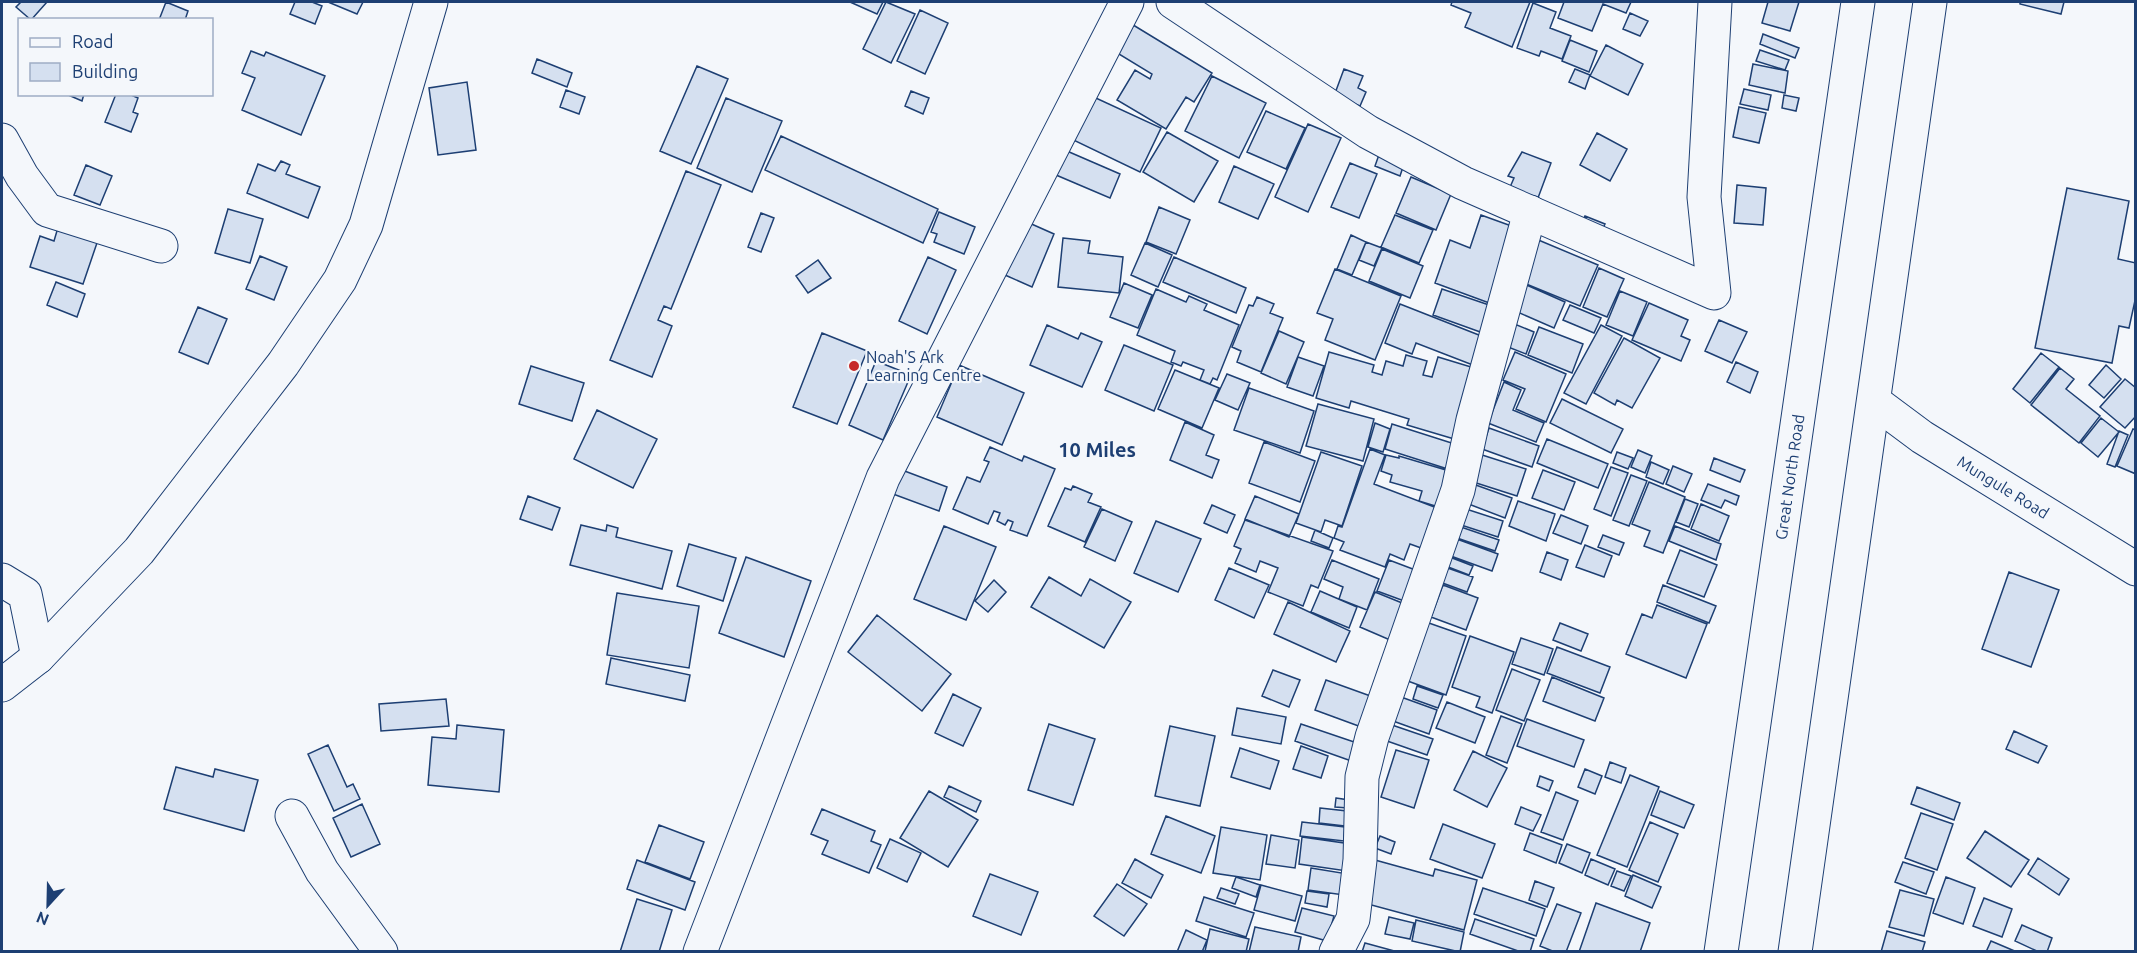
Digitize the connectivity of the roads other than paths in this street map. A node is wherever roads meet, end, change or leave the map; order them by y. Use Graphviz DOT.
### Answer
graph roads {
  1 [pos="431,2"];
  2 [pos="1127,2"];
  3 [pos="1173,2"];
  4 [pos="1715,2"];
  5 [pos="1858,2"];
  6 [pos="1930,2"];
  7 [pos="2,140"];
  8 [pos="1530,212"];
  9 [pos="161,246"];
  10 [pos="1875,402"];
  11 [pos="2136,569"];
  12 [pos="2,580"];
  13 [pos="38,657"];
  14 [pos="2,685"];
  15 [pos="292,816"];
  16 [pos="381,951"];
  17 [pos="700,951"];
  18 [pos="1336,951"];
  19 [pos="1721,951"];
  20 [pos="1795,951"];
  1 -- 13 [label="main road"];
  2 -- 17 [label="main road"];
  3 -- 8 [label="main road"];
  4 -- 8 [label="main road"];
  5 -- 19 [label="main road, Great North Road"];
  6 -- 10 [label="main road"];
  7 -- 9 [label="main road"];
  8 -- 18 [label="main road"];
  10 -- 11 [label="main road, Mungule Road"];
  10 -- 20 [label="main road"];
  12 -- 13 [label="main road"];
  13 -- 14 [label="main road"];
  15 -- 16 [label="main road"];
}
